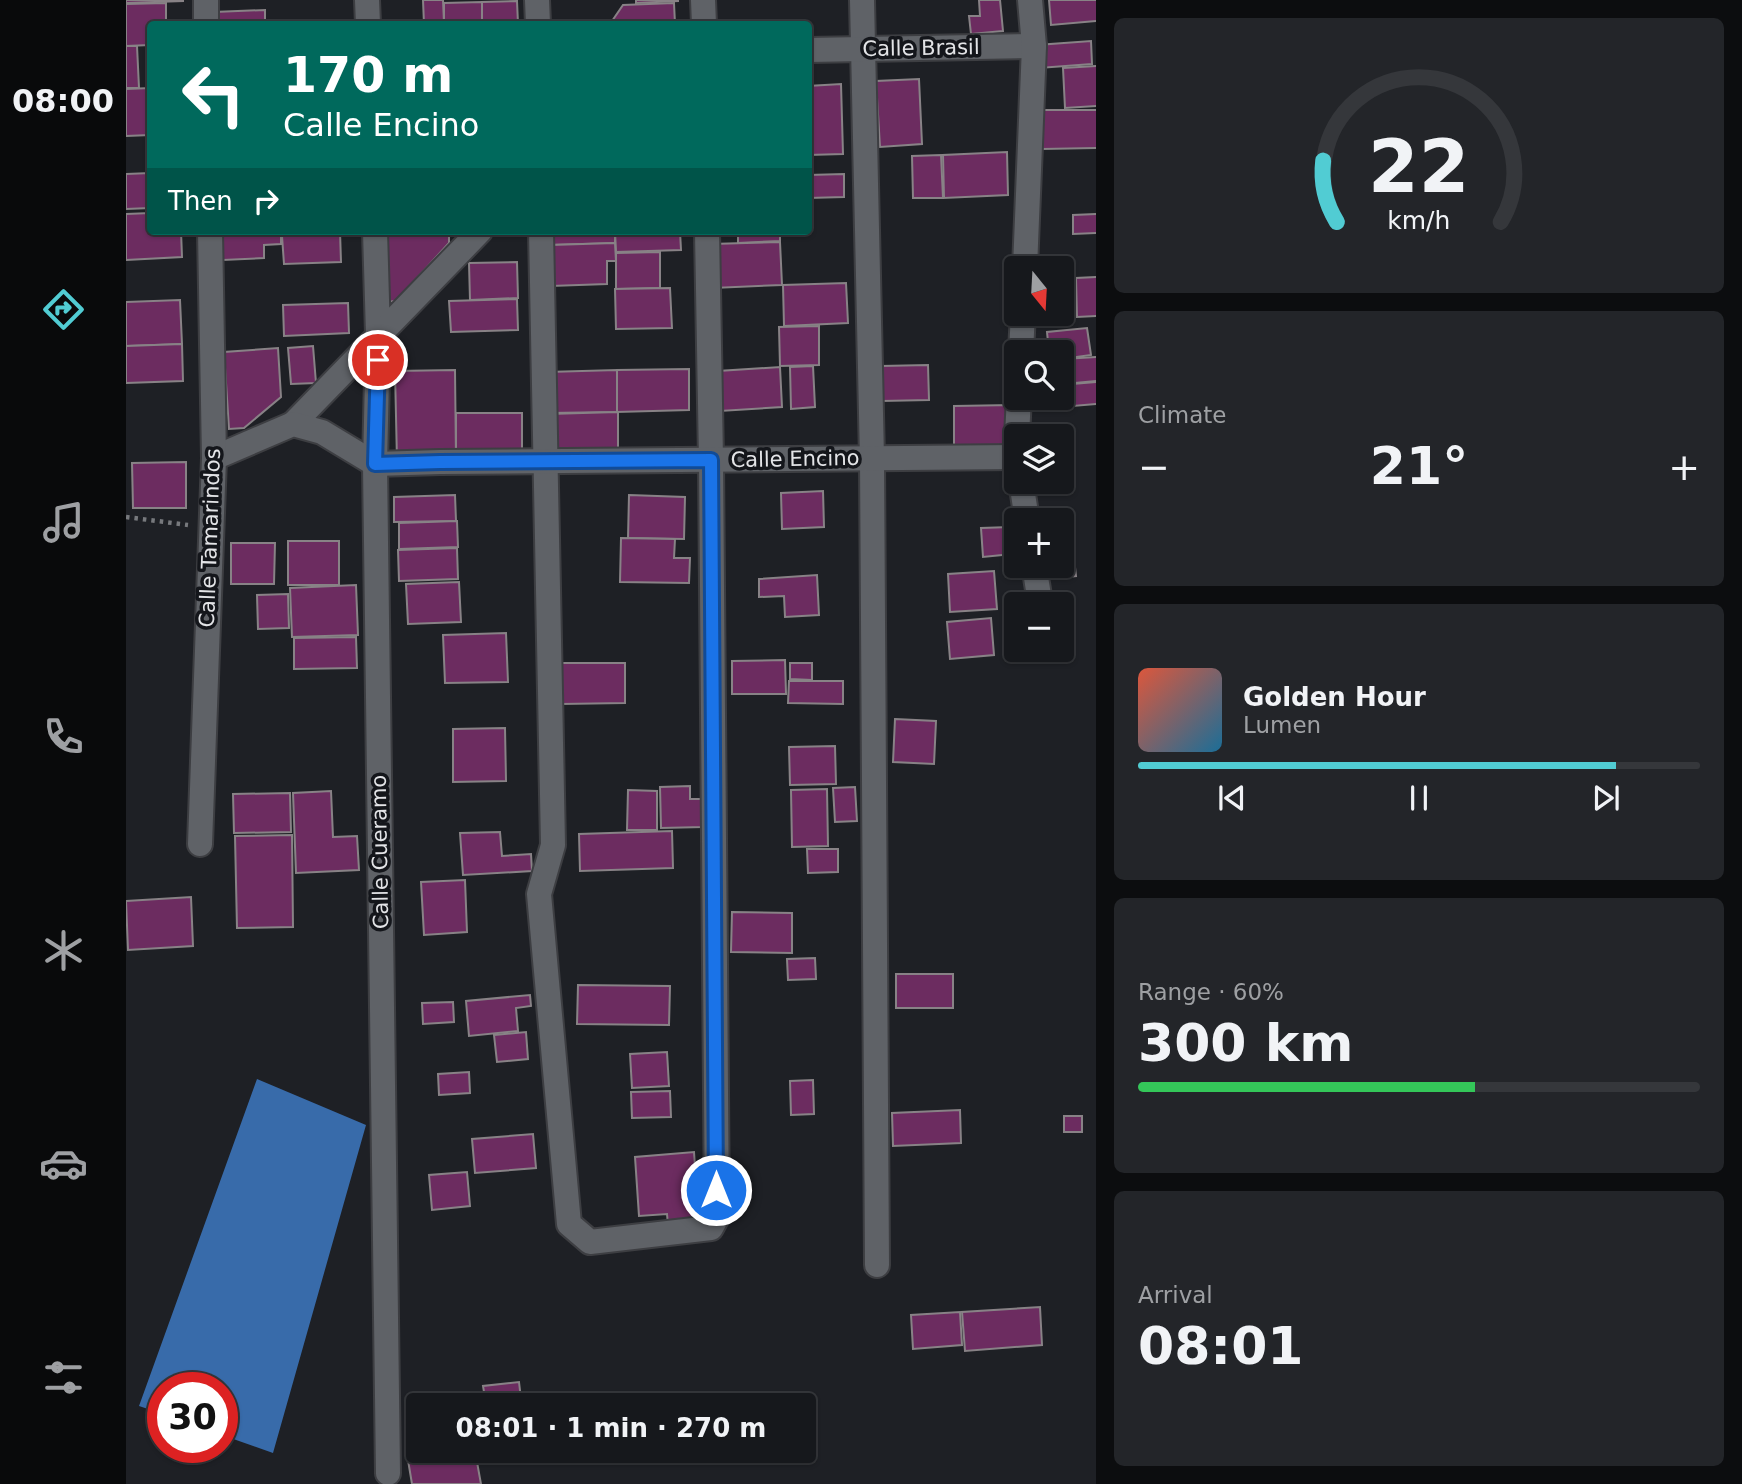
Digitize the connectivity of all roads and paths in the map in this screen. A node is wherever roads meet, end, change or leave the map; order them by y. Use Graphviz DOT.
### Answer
graph roads {
  1 [pos="206,0"];
  2 [pos="367,0"];
  3 [pos="537,0"];
  4 [pos="703,0"];
  5 [pos="862,0"];
  6 [pos="1030,0"];
  7 [pos="206,21"];
  8 [pos="368,21"];
  9 [pos="537,21"];
  10 [pos="704,21"];
  11 [pos="1034,46"];
  12 [pos="863,49"];
  13 [pos="812,50"];
  14 [pos="210,235"];
  15 [pos="375,235"];
  16 [pos="476,235"];
  17 [pos="541,235"];
  18 [pos="707,235"];
  19 [pos="1025,256"];
  20 [pos="378,334"];
  21 [pos="293,424"];
  22 [pos="1004,456"];
  23 [pos="214,458"];
  24 [pos="872,458"];
  25 [pos="711,460"];
  26 [pos="545,462"];
  27 [pos="375,464"];
  28 [pos="126,517"];
  29 [pos="210,527"];
  30 [pos="200,844"];
  31 [pos="877,1265"];
  32 [pos="388,1473"];
  1 -- 7 [label="street"];
  2 -- 8 [label="street"];
  3 -- 9 [label="street"];
  4 -- 10 [label="street"];
  5 -- 12 [label="street"];
  6 -- 11 [label="street"];
  11 -- 12 [label="street, Calle Brasil"];
  11 -- 19 [label="street"];
  12 -- 13 [label="street, Calle Brasil"];
  12 -- 24 [label="street"];
  14 -- 23 [label="street, Calle Tamarindos"];
  15 -- 20 [label="street, Calle Cueramo"];
  16 -- 20 [label="street"];
  17 -- 26 [label="street"];
  18 -- 25 [label="street"];
  20 -- 21 [label="street"];
  20 -- 27 [label="street, Calle Cueramo"];
  21 -- 23 [label="street"];
  21 -- 27 [label="street"];
  22 -- 24 [label="street, Calle Encino"];
  23 -- 29 [label="street, Calle Tamarindos"];
  24 -- 25 [label="street, Calle Encino"];
  24 -- 31 [label="street"];
  25 -- 26 [label="street, Calle Encino"];
  25 -- 26 [label="street"];
  26 -- 27 [label="street, Calle Encino"];
  27 -- 32 [label="street, Calle Cueramo"];
  28 -- 29 [label="path"];
  29 -- 30 [label="street, Calle Tamarindos"];
}
